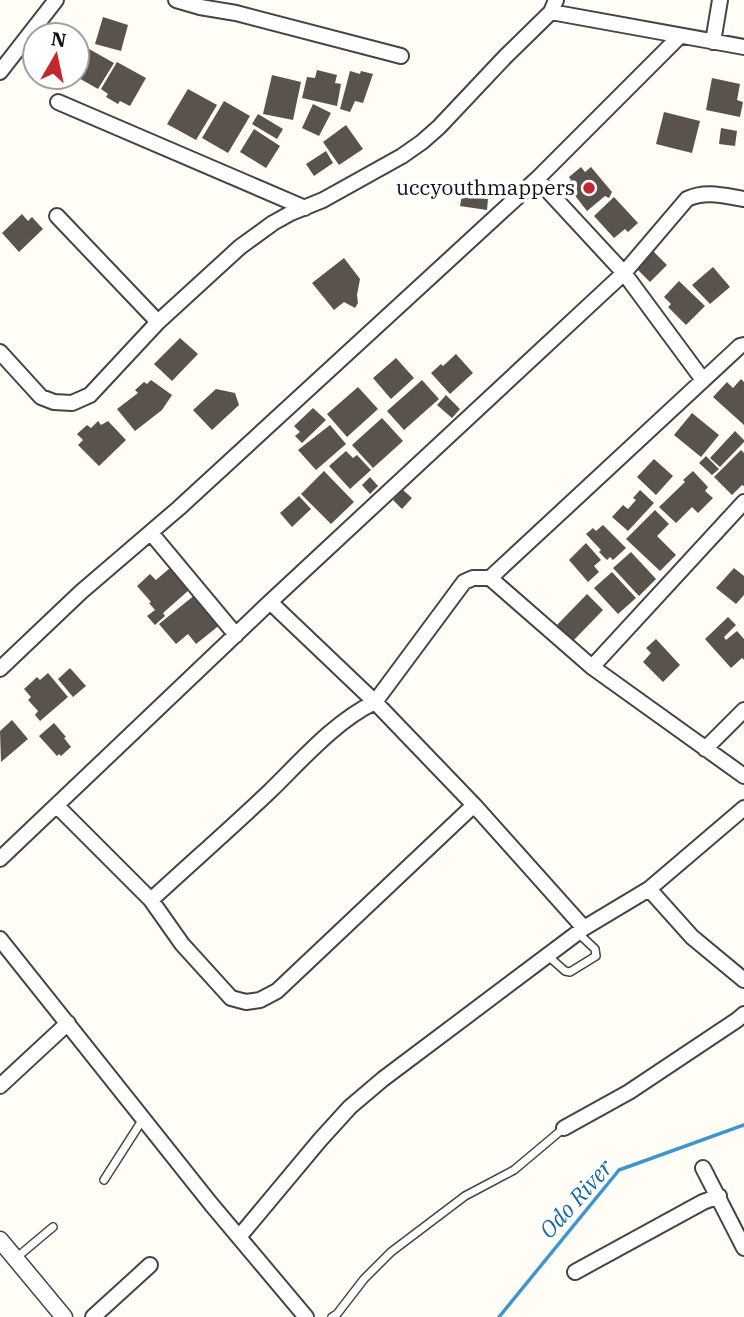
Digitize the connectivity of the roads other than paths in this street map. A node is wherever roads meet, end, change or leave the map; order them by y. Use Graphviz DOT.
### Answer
graph roads {
  1 [pos="56,0"];
  2 [pos="176,0"];
  3 [pos="720,0"];
  4 [pos="553,6"];
  5 [pos="680,36"];
  6 [pos="713,42"];
  7 [pos="744,47"];
  8 [pos="401,56"];
  9 [pos="0,72"];
  10 [pos="58,102"];
  11 [pos="537,179"];
  12 [pos="744,199"];
  13 [pos="305,208"];
  14 [pos="57,216"];
  15 [pos="624,273"];
  16 [pos="158,322"];
  17 [pos="744,345"];
  18 [pos="0,352"];
  19 [pos="703,380"];
  20 [pos="744,502"];
  21 [pos="151,533"];
  22 [pos="490,578"];
  23 [pos="270,602"];
  24 [pos="236,635"];
  25 [pos="592,667"];
  26 [pos="0,669"];
  27 [pos="375,702"];
  28 [pos="744,710"];
  29 [pos="705,749"];
  30 [pos="744,776"];
  31 [pos="474,805"];
  32 [pos="57,806"];
  33 [pos="744,808"];
  34 [pos="0,859"];
  35 [pos="649,889"];
  36 [pos="150,900"];
  37 [pos="581,931"];
  38 [pos="0,939"];
  39 [pos="548,956"];
  40 [pos="744,980"];
  41 [pos="744,1014"];
  42 [pos="68,1023"];
  43 [pos="0,1084"];
  44 [pos="144,1119"];
  45 [pos="565,1128"];
  46 [pos="703,1168"];
  47 [pos="104,1180"];
  48 [pos="719,1196"];
  49 [pos="53,1227"];
  50 [pos="239,1237"];
  51 [pos="0,1240"];
  52 [pos="744,1248"];
  53 [pos="15,1258"];
  54 [pos="149,1265"];
  55 [pos="575,1272"];
  56 [pos="57,1315"];
  57 [pos="93,1317"];
  58 [pos="306,1317"];
  59 [pos="332,1317"];
  1 -- 9 [label="street"];
  2 -- 8 [label="street"];
  3 -- 6 [label="street"];
  4 -- 5 [label="street"];
  4 -- 13 [label="street"];
  5 -- 6 [label="street"];
  5 -- 11 [label="street"];
  6 -- 7 [label="street"];
  10 -- 13 [label="street"];
  11 -- 15 [label="street"];
  11 -- 21 [label="street"];
  12 -- 15 [label="street"];
  13 -- 16 [label="street"];
  14 -- 16 [label="street"];
  15 -- 19 [label="street"];
  15 -- 23 [label="street"];
  16 -- 18 [label="street"];
  17 -- 19 [label="street"];
  19 -- 22 [label="street"];
  20 -- 25 [label="street"];
  21 -- 24 [label="street"];
  21 -- 26 [label="street"];
  22 -- 25 [label="street"];
  22 -- 27 [label="street"];
  23 -- 24 [label="street"];
  23 -- 27 [label="street"];
  24 -- 32 [label="street"];
  25 -- 29 [label="street"];
  27 -- 31 [label="street"];
  27 -- 36 [label="street"];
  28 -- 29 [label="street"];
  29 -- 30 [label="street"];
  31 -- 36 [label="street"];
  31 -- 37 [label="street"];
  32 -- 34 [label="street"];
  32 -- 36 [label="street"];
  33 -- 35 [label="street"];
  35 -- 37 [label="street"];
  35 -- 40 [label="street"];
  37 -- 39 [label="street"];
  37 -- 39 [label="lane"];
  38 -- 42 [label="street"];
  39 -- 50 [label="street"];
  41 -- 45 [label="street"];
  42 -- 43 [label="street"];
  42 -- 44 [label="street"];
  44 -- 47 [label="lane"];
  44 -- 50 [label="street"];
  45 -- 59 [label="lane"];
  46 -- 48 [label="street"];
  48 -- 52 [label="street"];
  48 -- 55 [label="street"];
  49 -- 53 [label="lane"];
  50 -- 58 [label="street"];
  51 -- 53 [label="street"];
  53 -- 56 [label="street"];
  54 -- 57 [label="street"];
}
